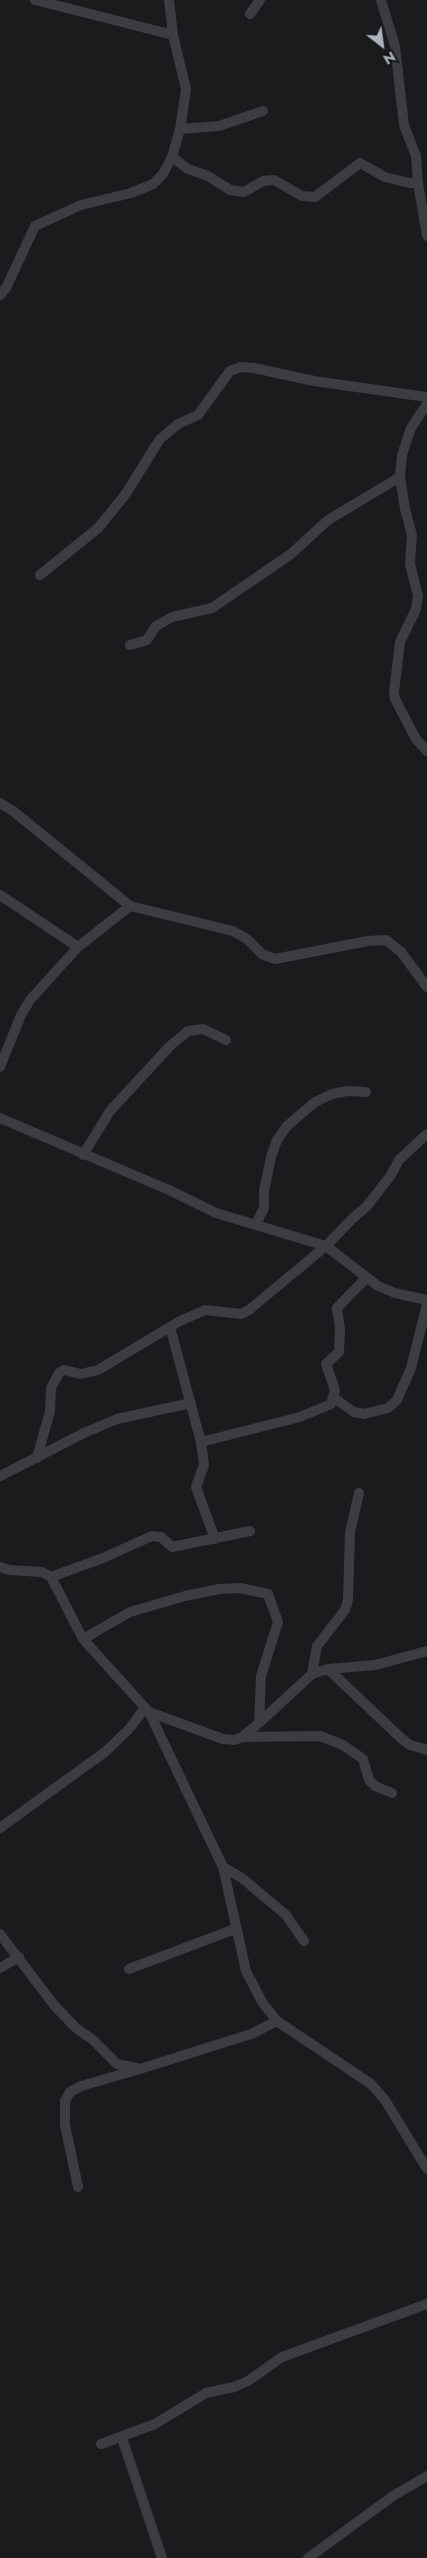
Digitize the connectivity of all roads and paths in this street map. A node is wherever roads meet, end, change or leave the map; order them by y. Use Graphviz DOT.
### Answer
graph roads {
  1 [pos="35,0"];
  2 [pos="169,0"];
  3 [pos="260,0"];
  4 [pos="382,0"];
  5 [pos="250,14"];
  6 [pos="174,35"];
  7 [pos="263,111"];
  8 [pos="180,129"];
  9 [pos="172,157"];
  10 [pos="422,157"];
  11 [pos="418,183"];
  12 [pos="427,236"];
  13 [pos="0,295"];
  14 [pos="427,397"];
  15 [pos="427,404"];
  16 [pos="400,477"];
  17 [pos="40,575"];
  18 [pos="130,645"];
  19 [pos="427,751"];
  20 [pos="0,803"];
  21 [pos="0,895"];
  22 [pos="130,906"];
  23 [pos="78,947"];
  24 [pos="427,987"];
  25 [pos="226,1040"];
  26 [pos="0,1067"];
  27 [pos="366,1092"];
  28 [pos="0,1118"];
  29 [pos="427,1134"];
  30 [pos="83,1155"];
  31 [pos="256,1224"];
  32 [pos="326,1246"];
  33 [pos="366,1278"];
  34 [pos="427,1300"];
  35 [pos="427,1304"];
  36 [pos="170,1327"];
  37 [pos="334,1398"];
  38 [pos="191,1403"];
  39 [pos="201,1442"];
  40 [pos="37,1458"];
  41 [pos="0,1476"];
  42 [pos="360,1493"];
  43 [pos="250,1531"];
  44 [pos="215,1539"];
  45 [pos="0,1567"];
  46 [pos="51,1577"];
  47 [pos="83,1639"];
  48 [pos="427,1651"];
  49 [pos="328,1669"];
  50 [pos="312,1674"];
  51 [pos="147,1710"];
  52 [pos="259,1723"];
  53 [pos="242,1737"];
  54 [pos="427,1750"];
  55 [pos="392,1793"];
  56 [pos="0,1828"];
  57 [pos="223,1867"];
  58 [pos="235,1929"];
  59 [pos="0,1934"];
  60 [pos="304,1941"];
  61 [pos="19,1957"];
  62 [pos="0,1968"];
  63 [pos="129,1969"];
  64 [pos="277,2020"];
  65 [pos="140,2069"];
  66 [pos="417,2152"];
  67 [pos="427,2158"];
  68 [pos="427,2168"];
  69 [pos="78,2186"];
  70 [pos="427,2304"];
  71 [pos="122,2438"];
  72 [pos="101,2444"];
  73 [pos="427,2476"];
  74 [pos="162,2558"];
  75 [pos="308,2558"];
  1 -- 6 [label="street"];
  2 -- 6 [label="street"];
  3 -- 5 [label="street"];
  4 -- 10 [label="street"];
  6 -- 8 [label="street"];
  7 -- 8 [label="street"];
  8 -- 9 [label="street"];
  9 -- 11 [label="street"];
  9 -- 13 [label="street"];
  10 -- 11 [label="street"];
  11 -- 12 [label="street"];
  14 -- 17 [label="street"];
  15 -- 16 [label="street"];
  16 -- 18 [label="street"];
  16 -- 19 [label="street"];
  20 -- 22 [label="street"];
  21 -- 23 [label="street"];
  22 -- 23 [label="street"];
  22 -- 24 [label="street"];
  23 -- 26 [label="street"];
  25 -- 30 [label="street"];
  27 -- 31 [label="street"];
  28 -- 30 [label="street"];
  29 -- 32 [label="street"];
  30 -- 31 [label="street"];
  31 -- 32 [label="street"];
  32 -- 33 [label="street"];
  32 -- 36 [label="street"];
  33 -- 34 [label="street"];
  33 -- 37 [label="street"];
  35 -- 37 [label="street"];
  36 -- 38 [label="street"];
  36 -- 40 [label="street"];
  37 -- 39 [label="street"];
  38 -- 39 [label="street"];
  38 -- 40 [label="street"];
  39 -- 44 [label="street"];
  40 -- 41 [label="street"];
  42 -- 50 [label="street"];
  43 -- 44 [label="street"];
  44 -- 46 [label="street"];
  45 -- 46 [label="street"];
  46 -- 47 [label="street"];
  47 -- 51 [label="street"];
  47 -- 52 [label="street"];
  48 -- 49 [label="street"];
  49 -- 50 [label="street"];
  49 -- 54 [label="street"];
  50 -- 52 [label="street"];
  51 -- 53 [label="street"];
  51 -- 56 [label="street"];
  51 -- 57 [label="street"];
  52 -- 53 [label="street"];
  53 -- 55 [label="street"];
  57 -- 58 [label="street"];
  57 -- 60 [label="street"];
  58 -- 63 [label="street"];
  58 -- 64 [label="street"];
  59 -- 61 [label="street"];
  61 -- 62 [label="street"];
  61 -- 65 [label="street"];
  64 -- 65 [label="street"];
  64 -- 66 [label="street"];
  65 -- 69 [label="street"];
  66 -- 67 [label="street"];
  66 -- 68 [label="street"];
  70 -- 71 [label="street"];
  71 -- 72 [label="street"];
  71 -- 74 [label="street"];
  73 -- 75 [label="street"];
}
